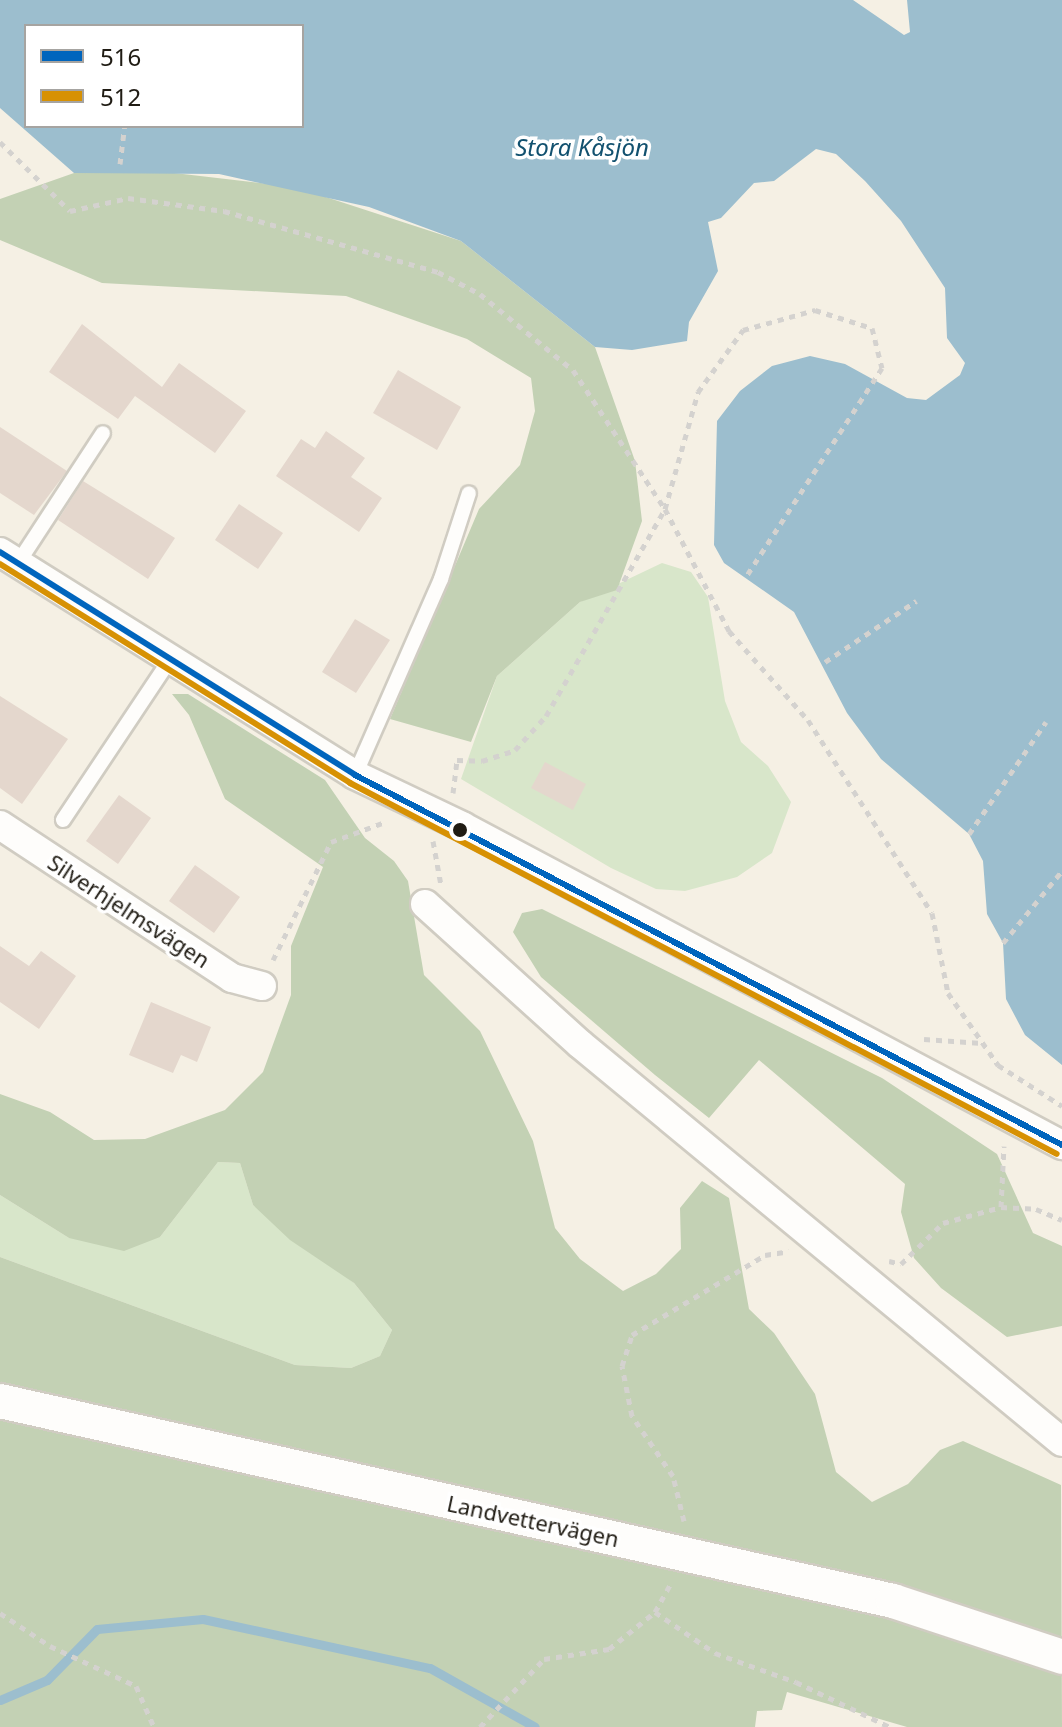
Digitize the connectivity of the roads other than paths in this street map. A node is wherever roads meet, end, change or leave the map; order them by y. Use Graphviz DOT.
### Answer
graph roads {
  1 [pos="103,433"];
  2 [pos="469,493"];
  3 [pos="9,557"];
  4 [pos="169,661"];
  5 [pos="355,775"];
  6 [pos="63,820"];
  7 [pos="0,825"];
  8 [pos="425,904"];
  9 [pos="262,986"];
  10 [pos="1062,1145"];
  11 [pos="0,1401"];
  12 [pos="1062,1442"];
  13 [pos="1062,1657"];
  1 -- 3 [label="lane"];
  2 -- 5 [label="lane"];
  3 -- 4 [label="street"];
  4 -- 5 [label="street"];
  4 -- 6 [label="lane"];
  5 -- 10 [label="street"];
  7 -- 9 [label="street, Silverhjelmsvägen"];
  8 -- 12 [label="street"];
  11 -- 13 [label="street, Landvettervägen"];
}
